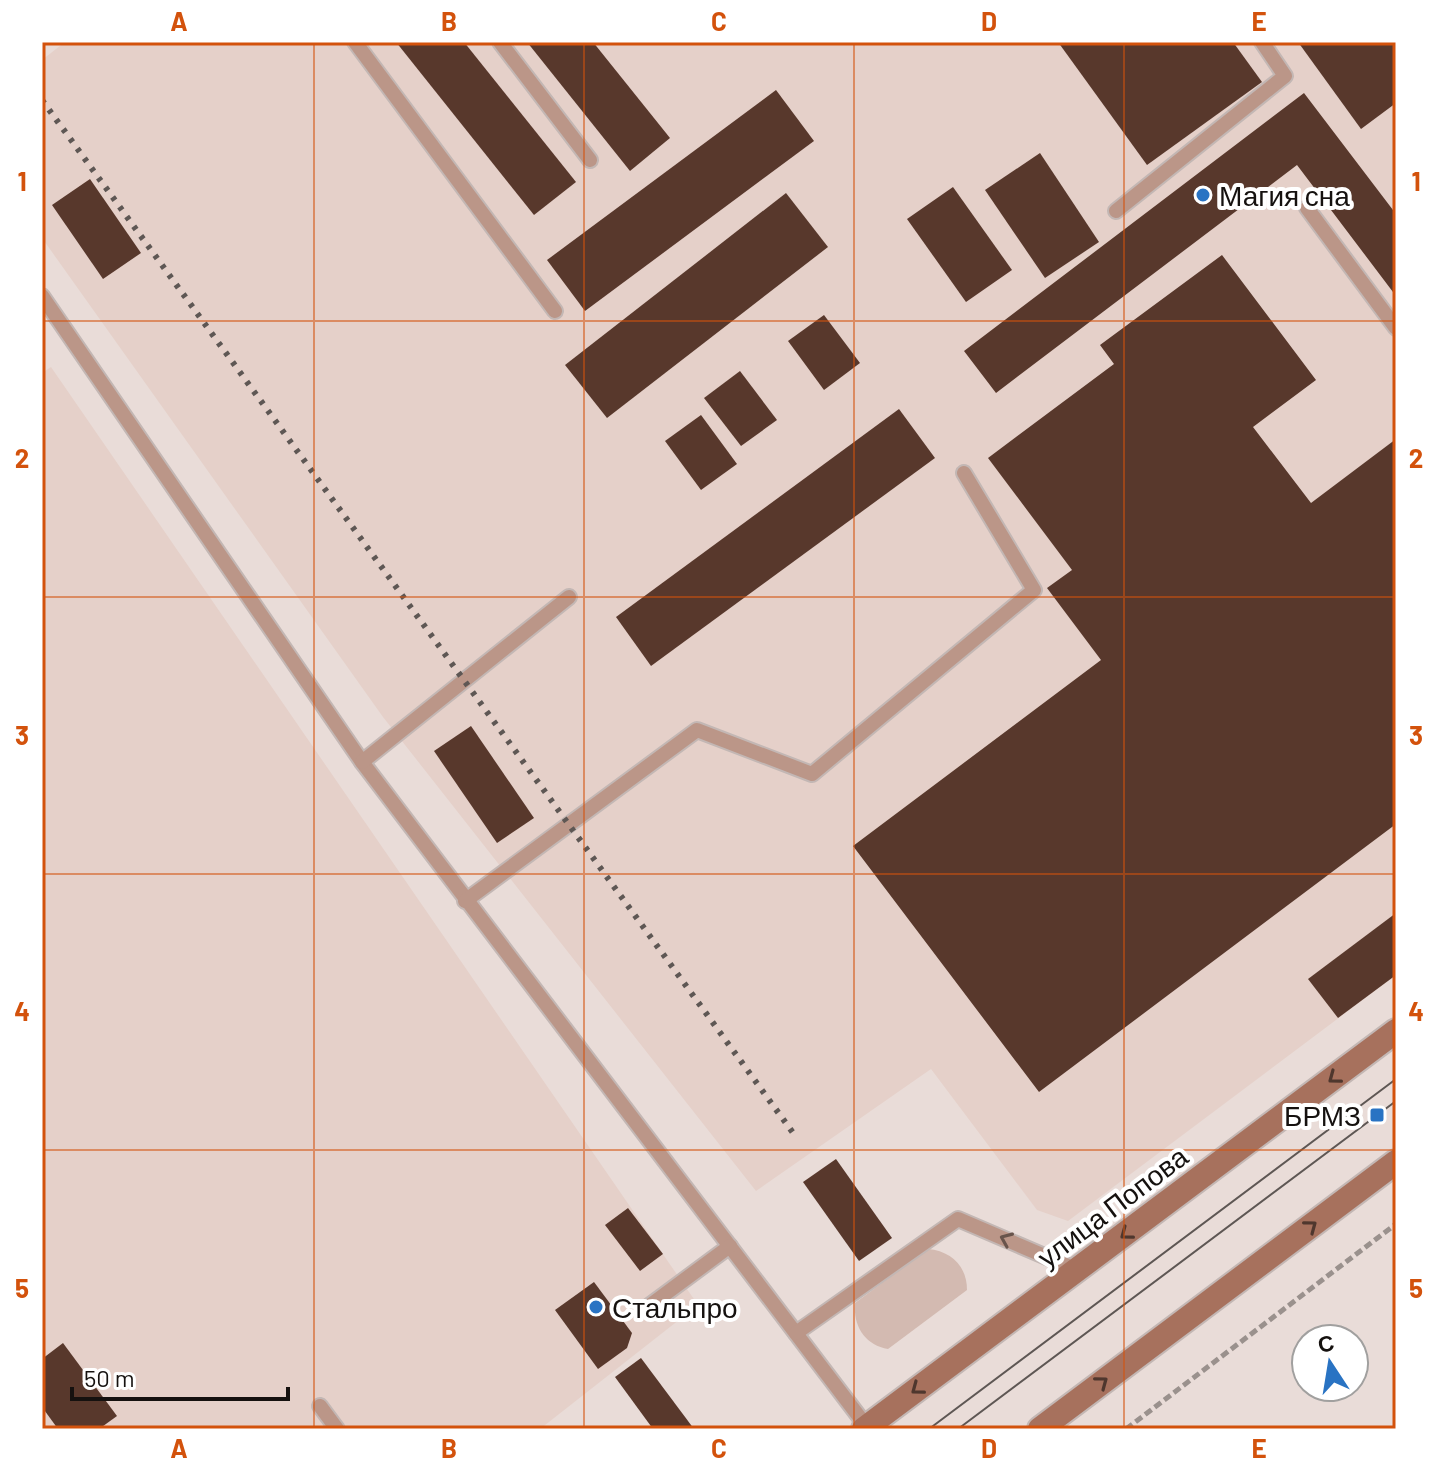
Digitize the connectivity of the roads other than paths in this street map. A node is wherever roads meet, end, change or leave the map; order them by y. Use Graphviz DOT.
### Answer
graph roads {
  1 [pos="355,42"];
  2 [pos="500,42"];
  3 [pos="1262,42"];
  4 [pos="590,160"];
  5 [pos="1307,208"];
  6 [pos="1116,211"];
  7 [pos="42,296"];
  8 [pos="555,311"];
  9 [pos="1396,328"];
  10 [pos="964,473"];
  11 [pos="569,597"];
  12 [pos="362,762"];
  13 [pos="465,901"];
  14 [pos="1396,1031"];
  15 [pos="1396,1162"];
  16 [pos="730,1246"];
  17 [pos="1077,1270"];
  18 [pos="649,1306"];
  19 [pos="796,1333"];
  20 [pos="320,1406"];
  21 [pos="866,1428"];
  22 [pos="337,1429"];
  23 [pos="1040,1429"];
  1 -- 8 [label="lane"];
  2 -- 4 [label="lane"];
  3 -- 6 [label="lane"];
  5 -- 9 [label="lane"];
  7 -- 12 [label="lane"];
  10 -- 13 [label="lane"];
  11 -- 12 [label="lane"];
  12 -- 13 [label="lane"];
  13 -- 16 [label="lane"];
  14 -- 17 [label="main road, улица Попова, one-way"];
  23 -- 15 [label="main road, one-way"];
  16 -- 18 [label="lane"];
  16 -- 19 [label="lane"];
  17 -- 19 [label="lane, one-way"];
  17 -- 21 [label="main road, улица Попова, one-way"];
  19 -- 21 [label="lane"];
  20 -- 22 [label="lane"];
}
